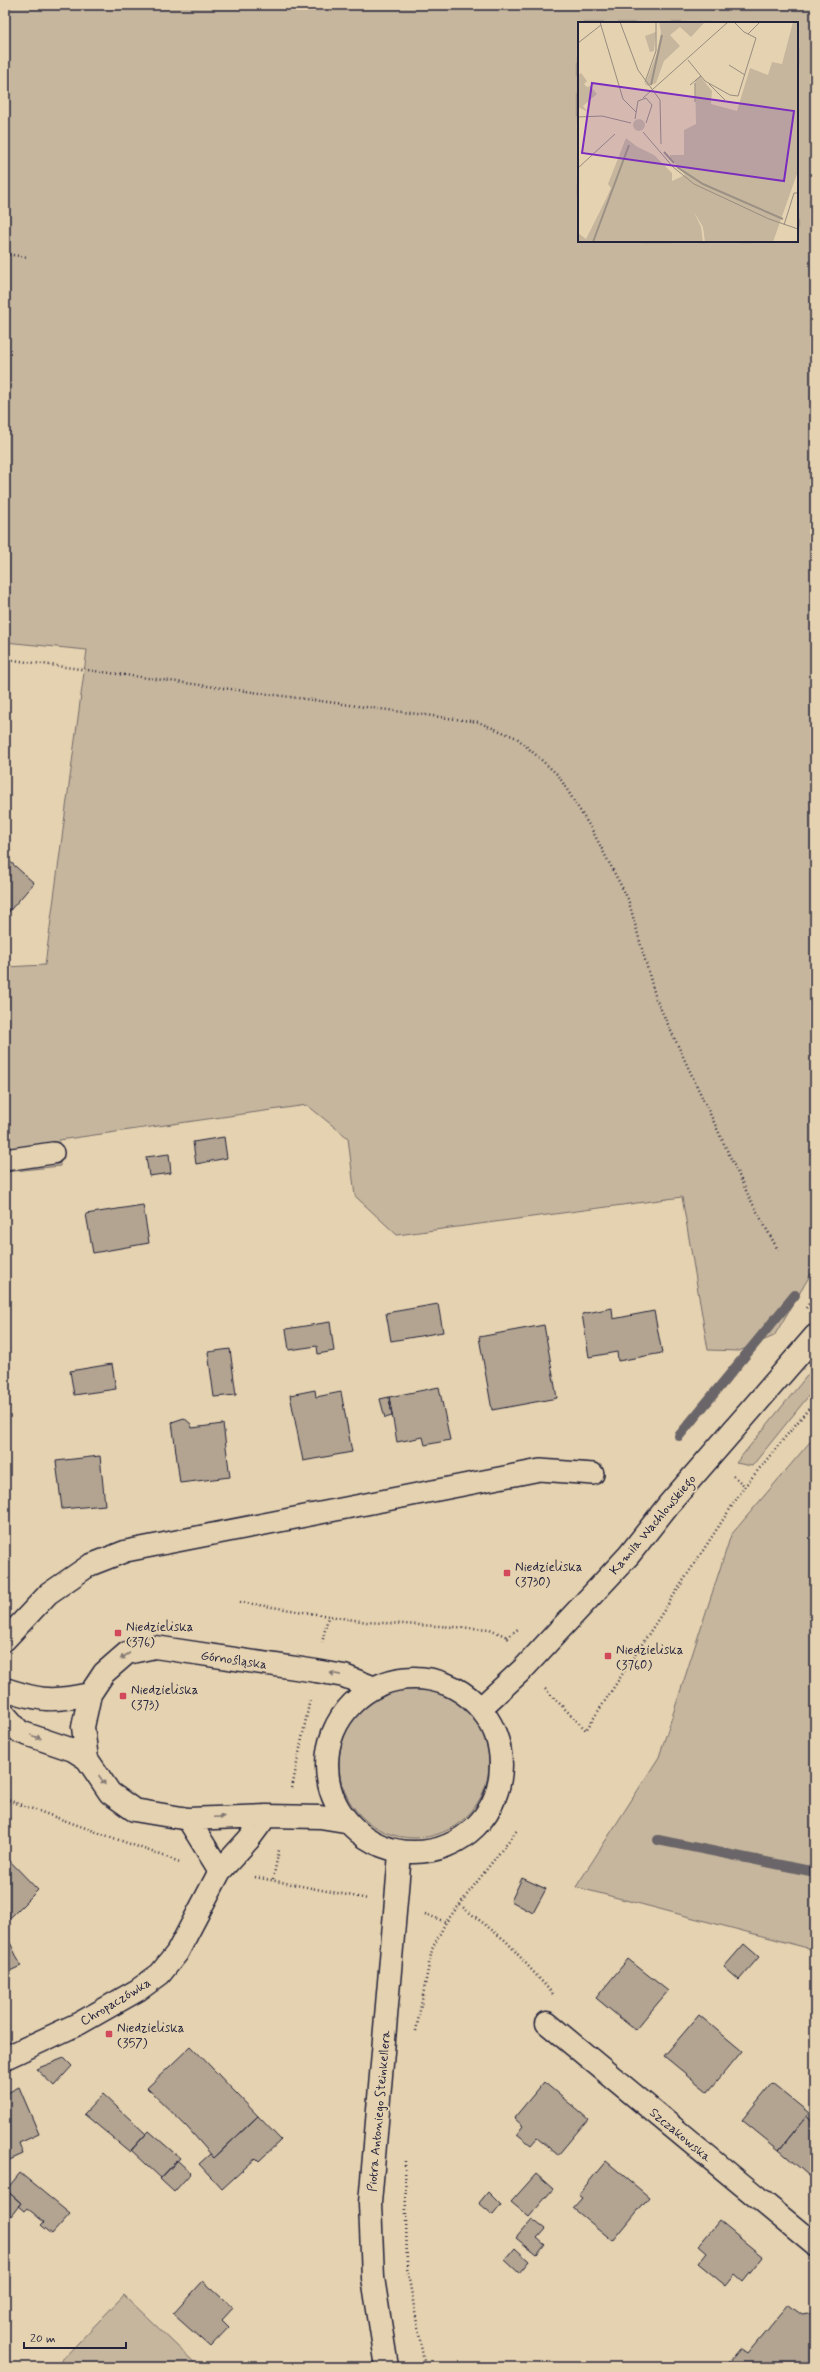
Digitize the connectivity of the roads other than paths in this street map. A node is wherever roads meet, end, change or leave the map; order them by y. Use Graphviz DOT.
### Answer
graph roads {
  1 [pos="53,1153"];
  2 [pos="5,1160"];
  3 [pos="815,1336"];
  4 [pos="593,1474"];
  5 [pos="5,1640"];
  6 [pos="372,1687"];
  7 [pos="5,1689"];
  8 [pos="90,1694"];
  9 [pos="483,1706"];
  10 [pos="5,1715"];
  11 [pos="87,1759"];
  12 [pos="276,1817"];
  13 [pos="188,1819"];
  14 [pos="345,1821"];
  15 [pos="400,1854"];
  16 [pos="220,1871"];
  17 [pos="547,2023"];
  18 [pos="5,2058"];
  19 [pos="815,2245"];
  20 [pos="387,2367"];
  1 -- 2 [label="lane"];
  3 -- 9 [label="street, Kamila Wachlowskiego"];
  4 -- 5 [label="lane"];
  6 -- 8 [label="street, Górnośląska, one-way"];
  6 -- 9 [label="street"];
  6 -- 14 [label="street"];
  7 -- 8 [label="street"];
  8 -- 11 [label="street, Górnośląska"];
  9 -- 15 [label="street"];
  10 -- 11 [label="street, Górnośląska, one-way"];
  11 -- 13 [label="street, Górnośląska, one-way"];
  13 -- 12 [label="street, Górnośląska, one-way"];
  12 -- 14 [label="street, Górnośląska"];
  12 -- 16 [label="street, Chropaczówka"];
  13 -- 16 [label="street"];
  14 -- 15 [label="street"];
  15 -- 20 [label="street, Piotra Antoniego Steinkellera"];
  16 -- 18 [label="street, Chropaczówka"];
  17 -- 19 [label="street, Szczakowska"];
}
